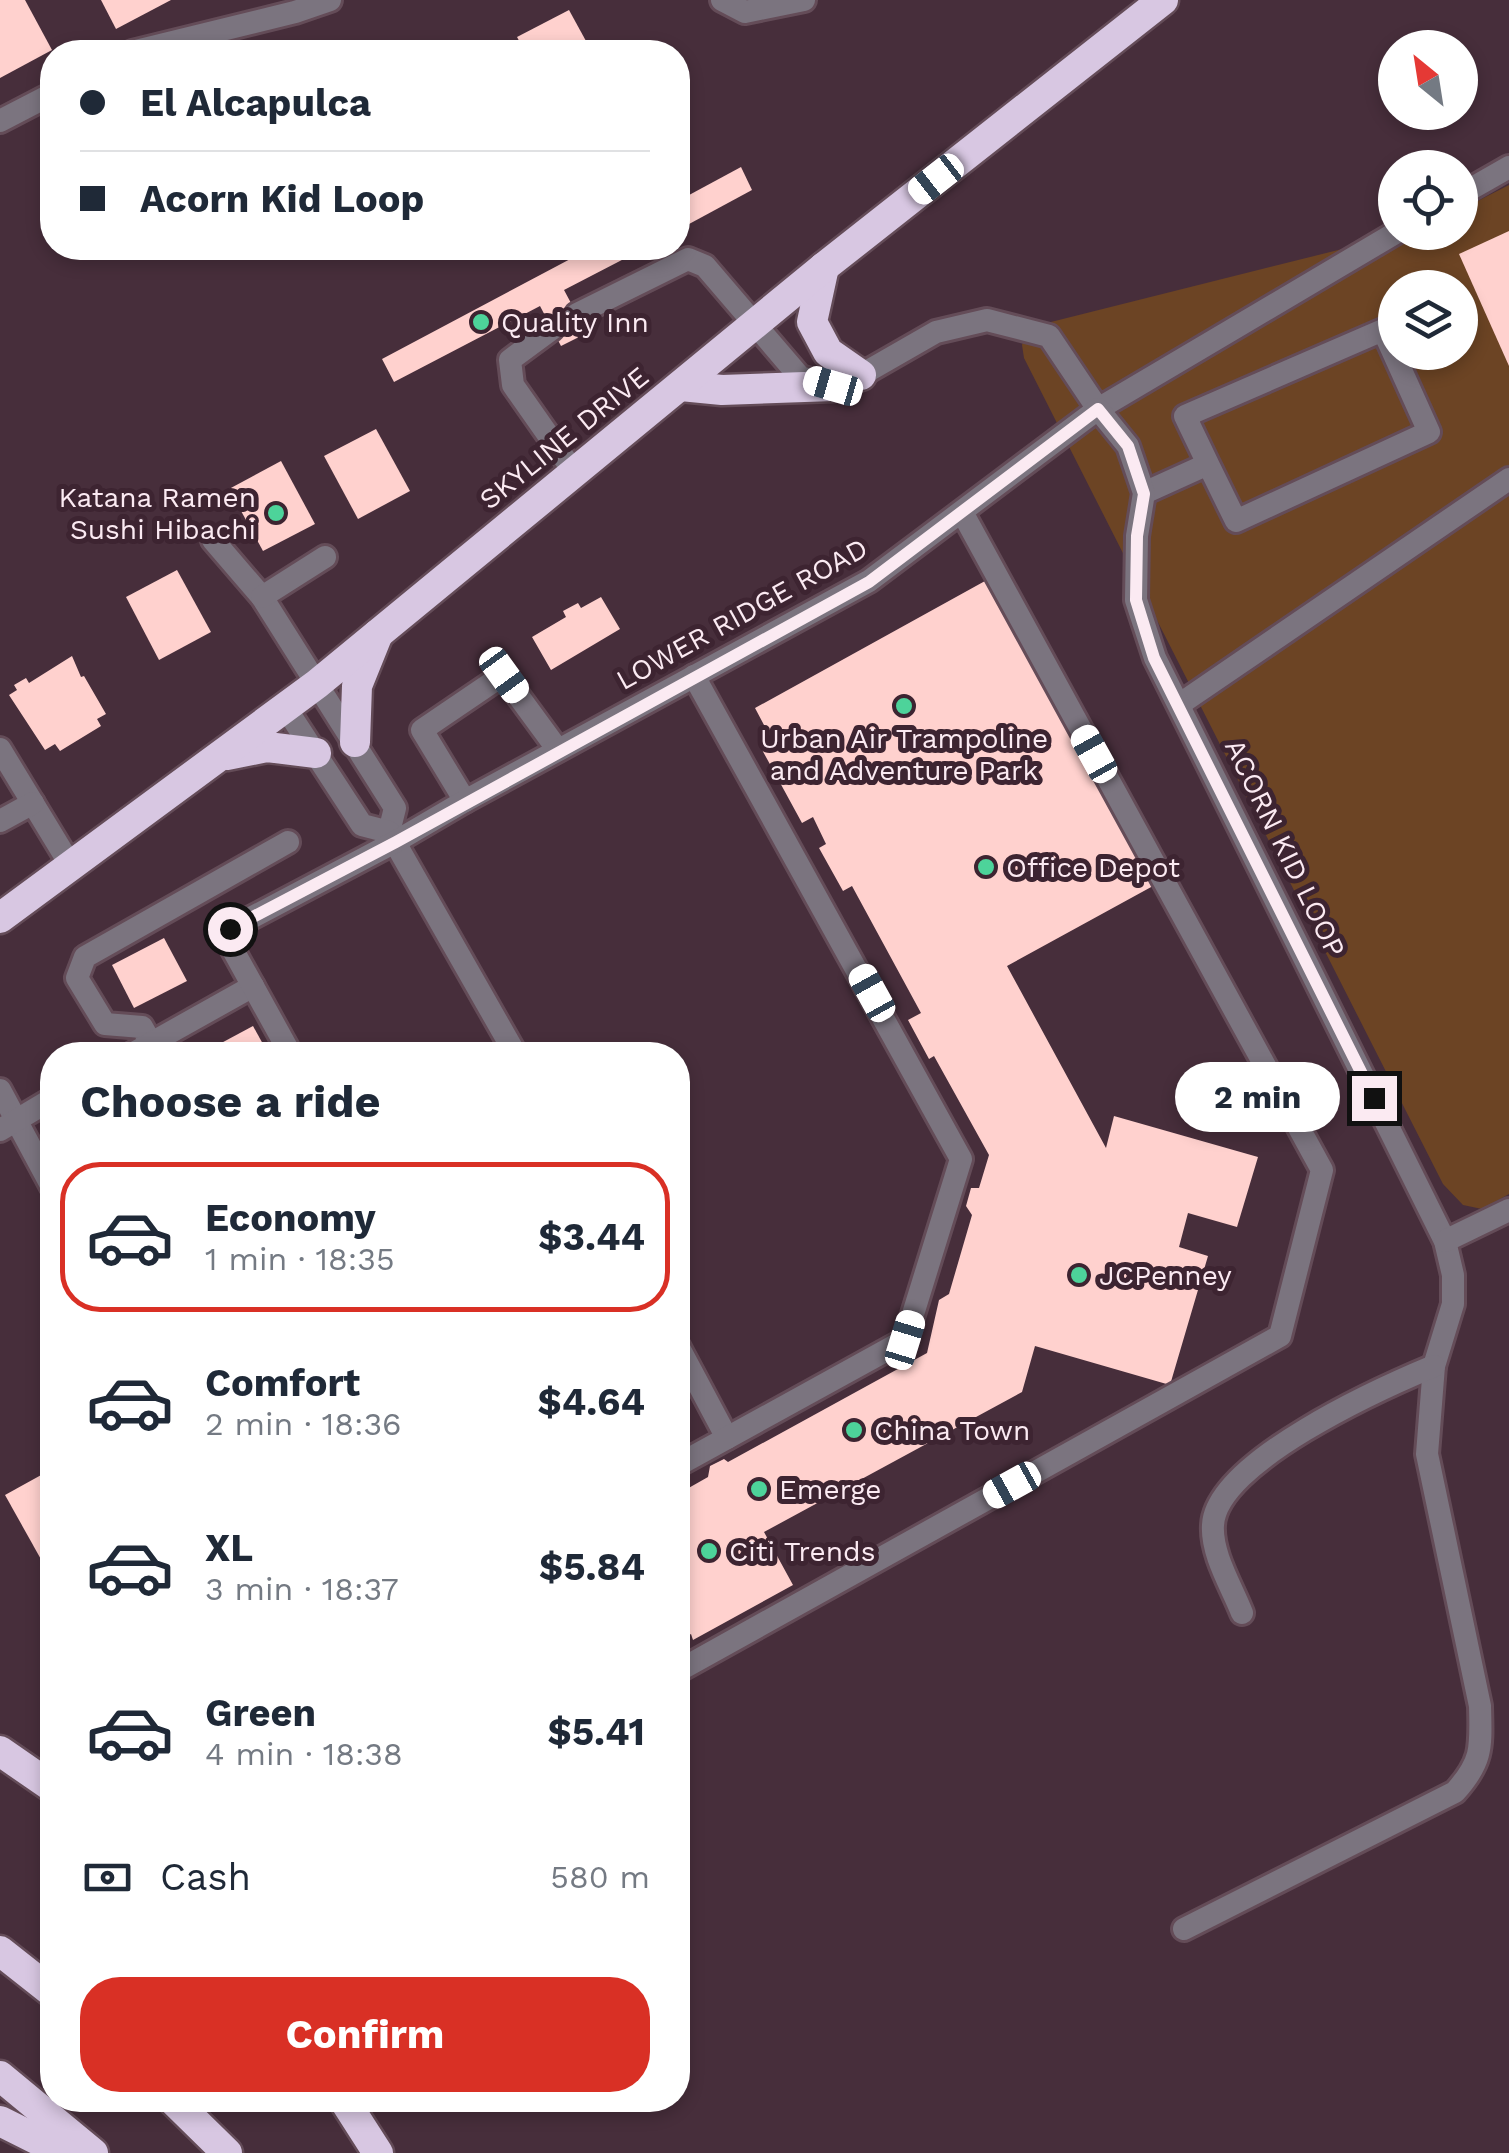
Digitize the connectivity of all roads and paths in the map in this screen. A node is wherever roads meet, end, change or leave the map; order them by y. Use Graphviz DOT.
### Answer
graph roads {
  1 [pos="330,0"];
  2 [pos="722,0"];
  3 [pos="804,0"];
  4 [pos="1163,0"];
  5 [pos="181,40"];
  6 [pos="40,100"];
  7 [pos="0,121"];
  8 [pos="1509,167"];
  9 [pos="1478,185"];
  10 [pos="1378,243"];
  11 [pos="824,267"];
  12 [pos="577,314"];
  13 [pos="756,324"];
  14 [pos="552,329"];
  15 [pos="847,380"];
  16 [pos="681,386"];
  17 [pos="1098,409"];
  18 [pos="1208,464"];
  19 [pos="574,472"];
  20 [pos="1509,479"];
  21 [pos="1144,494"];
  22 [pos="962,512"];
  23 [pos="213,540"];
  24 [pos="326,557"];
  25 [pos="262,597"];
  26 [pos="380,629"];
  27 [pos="694,676"];
  28 [pos="317,684"];
  29 [pos="1180,704"];
  30 [pos="285,707"];
  31 [pos="354,742"];
  32 [pos="558,750"];
  33 [pos="316,753"];
  34 [pos="219,756"];
  35 [pos="4,763"];
  36 [pos="465,801"];
  37 [pos="33,803"];
  38 [pos="0,821"];
  39 [pos="392,837"];
  40 [pos="288,842"];
  41 [pos="71,866"];
  42 [pos="2,912"];
  43 [pos="252,986"];
  44 [pos="141,1042"];
  45 [pos="152,1042"];
  46 [pos="283,1042"];
  47 [pos="509,1042"];
  48 [pos="0,1090"];
  49 [pos="40,1105"];
  50 [pos="8,1125"];
  51 [pos="40,1169"];
  52 [pos="1509,1210"];
  53 [pos="1445,1240"];
  54 [pos="1434,1366"];
  55 [pos="690,1369"];
  56 [pos="727,1438"];
  57 [pos="690,1458"];
  58 [pos="1242,1614"];
  59 [pos="690,1664"];
  60 [pos="0,1751"];
  61 [pos="40,1779"];
  62 [pos="1184,1929"];
  63 [pos="0,1951"];
  64 [pos="40,1983"];
  65 [pos="0,2076"];
  66 [pos="40,2109"];
  67 [pos="43,2112"];
  68 [pos="185,2112"];
  69 [pos="352,2112"];
  70 [pos="0,2121"];
  71 [pos="64,2153"];
  72 [pos="93,2153"];
  73 [pos="227,2153"];
  74 [pos="378,2153"];
  1 -- 5 [label="street"];
  2 -- 3 [label="street"];
  4 -- 11 [label="highway, SKYLINE DRIVE"];
  6 -- 7 [label="street"];
  8 -- 9 [label="street"];
  10 -- 17 [label="street, LOWER RIDGE ROAD"];
  11 -- 13 [label="highway, SKYLINE DRIVE"];
  11 -- 15 [label="highway"];
  12 -- 13 [label="street"];
  13 -- 15 [label="street"];
  13 -- 16 [label="highway, SKYLINE DRIVE"];
  14 -- 19 [label="street"];
  15 -- 16 [label="highway"];
  15 -- 17 [label="street"];
  16 -- 19 [label="highway, SKYLINE DRIVE"];
  17 -- 21 [label="street, ACORN KID LOOP"];
  17 -- 22 [label="street, LOWER RIDGE ROAD"];
  18 -- 18 [label="street"];
  18 -- 21 [label="street"];
  19 -- 26 [label="highway, SKYLINE DRIVE"];
  20 -- 29 [label="street"];
  21 -- 29 [label="street, ACORN KID LOOP"];
  22 -- 27 [label="street, LOWER RIDGE ROAD"];
  22 -- 59 [label="street"];
  23 -- 25 [label="street"];
  24 -- 25 [label="street"];
  25 -- 28 [label="street"];
  26 -- 28 [label="highway, SKYLINE DRIVE"];
  26 -- 31 [label="highway"];
  27 -- 32 [label="street, LOWER RIDGE ROAD"];
  27 -- 56 [label="street"];
  28 -- 30 [label="highway, SKYLINE DRIVE"];
  28 -- 31 [label="street"];
  29 -- 53 [label="street, ACORN KID LOOP"];
  30 -- 33 [label="street"];
  30 -- 34 [label="highway, SKYLINE DRIVE"];
  31 -- 39 [label="street"];
  32 -- 36 [label="street, LOWER RIDGE ROAD"];
  32 -- 36 [label="street"];
  33 -- 34 [label="highway"];
  33 -- 39 [label="street"];
  34 -- 41 [label="highway, SKYLINE DRIVE"];
  35 -- 37 [label="street"];
  36 -- 39 [label="street, LOWER RIDGE ROAD"];
  37 -- 38 [label="street"];
  37 -- 41 [label="street"];
  39 -- 43 [label="street, LOWER RIDGE ROAD"];
  39 -- 47 [label="street"];
  40 -- 44 [label="street"];
  41 -- 42 [label="highway, SKYLINE DRIVE"];
  43 -- 45 [label="street"];
  43 -- 46 [label="street"];
  48 -- 50 [label="street"];
  49 -- 50 [label="street"];
  50 -- 51 [label="street"];
  52 -- 53 [label="street"];
  53 -- 54 [label="street, ACORN KID LOOP"];
  54 -- 58 [label="street"];
  54 -- 62 [label="street, ACORN KID LOOP"];
  55 -- 56 [label="street"];
  56 -- 57 [label="street"];
  60 -- 61 [label="highway"];
  63 -- 64 [label="highway"];
  65 -- 66 [label="highway"];
  67 -- 72 [label="highway"];
  68 -- 73 [label="highway"];
  69 -- 74 [label="highway"];
  70 -- 71 [label="highway"];
}
